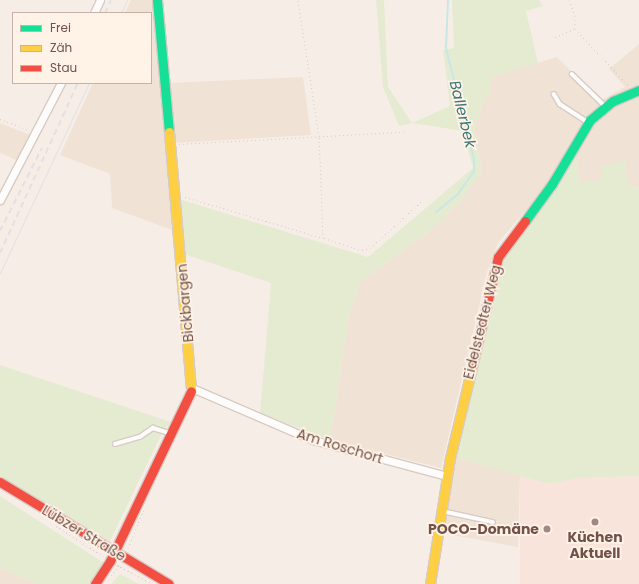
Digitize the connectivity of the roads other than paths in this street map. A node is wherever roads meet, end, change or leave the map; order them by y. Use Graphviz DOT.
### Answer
graph roads {
  1 [pos="100,0"];
  2 [pos="157,0"];
  3 [pos="94,12"];
  4 [pos="572,74"];
  5 [pos="60,84"];
  6 [pos="636,90"];
  7 [pos="554,94"];
  8 [pos="605,106"];
  9 [pos="589,122"];
  10 [pos="0,200"];
  11 [pos="192,388"];
  12 [pos="170,433"];
  13 [pos="115,444"];
  14 [pos="446,476"];
  15 [pos="0,482"];
  16 [pos="441,511"];
  17 [pos="493,522"];
  18 [pos="115,551"];
  19 [pos="94,584"];
  20 [pos="169,584"];
  21 [pos="430,584"];
  1 -- 3 [label="street"];
  2 -- 11 [label="street, Bickbargen"];
  4 -- 8 [label="lane"];
  5 -- 10 [label="street"];
  6 -- 8 [label="street, Eidelstedter Weg"];
  7 -- 9 [label="lane"];
  8 -- 9 [label="street, Eidelstedter Weg"];
  9 -- 14 [label="street, Eidelstedter Weg"];
  11 -- 12 [label="street"];
  11 -- 14 [label="street, Am Roschort"];
  12 -- 13 [label="lane"];
  12 -- 18 [label="street"];
  14 -- 16 [label="street, Eidelstedter Weg"];
  15 -- 18 [label="street, Lübzer Straße"];
  16 -- 17 [label="lane"];
  16 -- 21 [label="street, Eidelstedter Weg"];
  18 -- 19 [label="street"];
  18 -- 20 [label="street, Lübzer Straße"];
}
